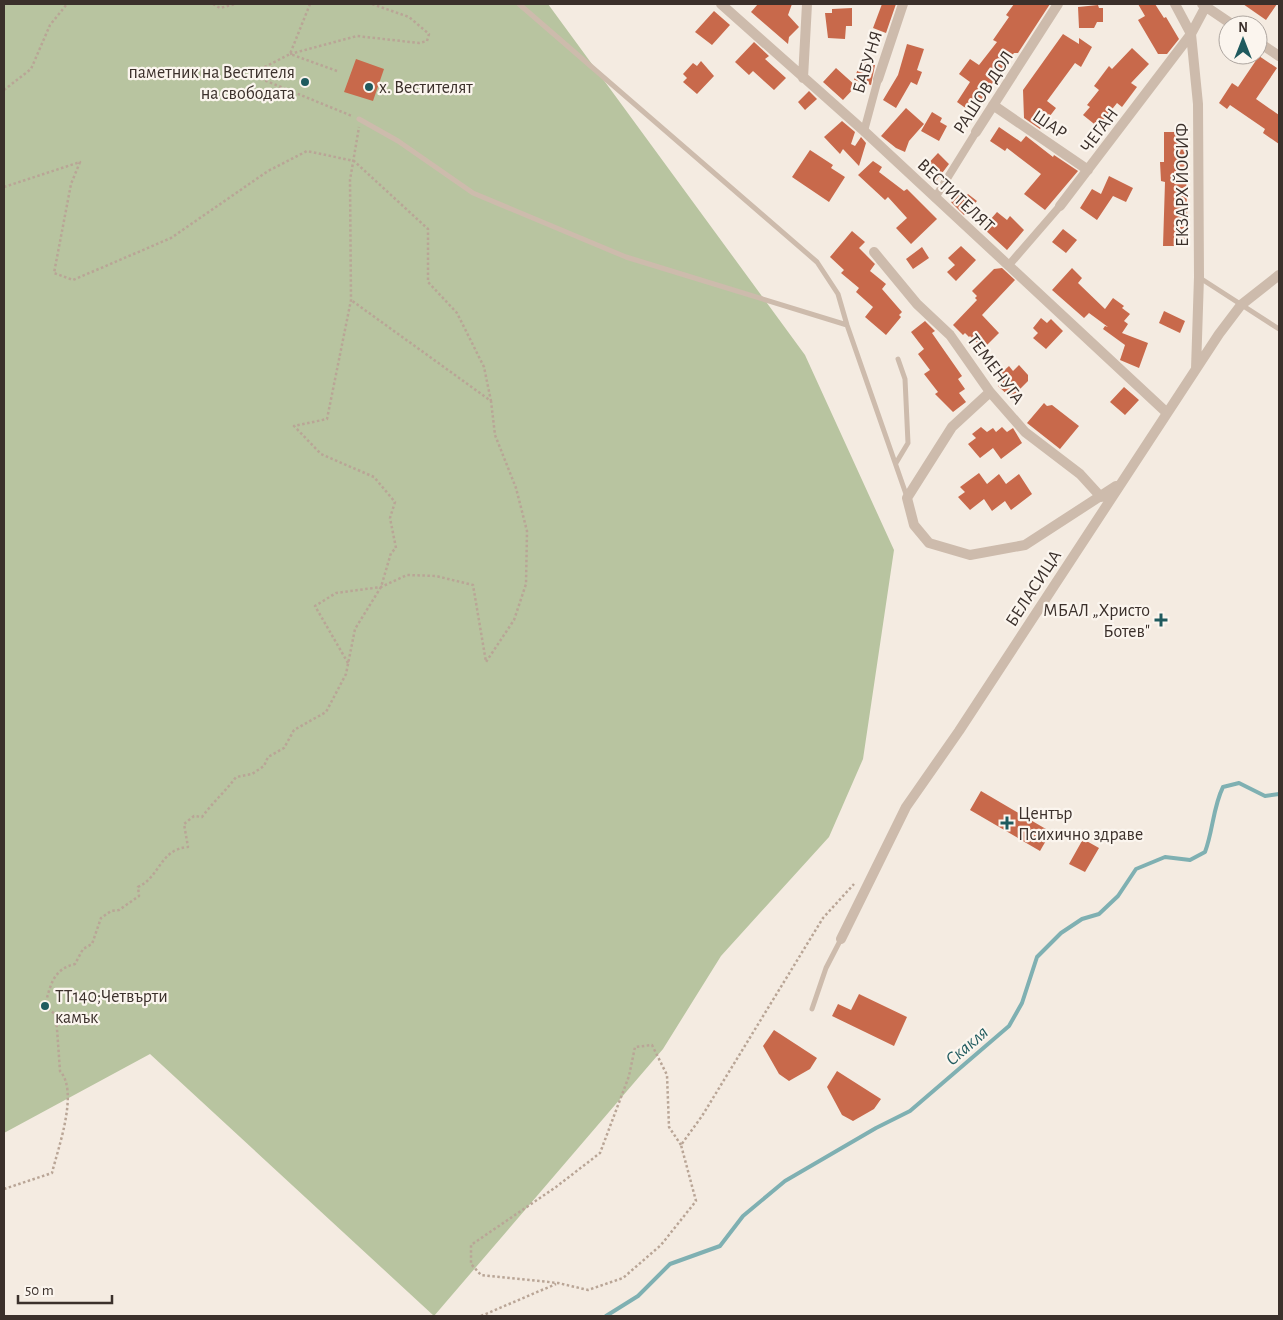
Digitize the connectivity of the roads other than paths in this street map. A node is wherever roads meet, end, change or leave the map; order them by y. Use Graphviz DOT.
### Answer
graph roads {
  1 [pos="519,4"];
  2 [pos="721,4"];
  3 [pos="807,4"];
  4 [pos="903,4"];
  5 [pos="1058,4"];
  6 [pos="1175,4"];
  7 [pos="1205,5"];
  8 [pos="1219,15"];
  9 [pos="1191,34"];
  10 [pos="1268,49"];
  11 [pos="1279,56"];
  12 [pos="803,78"];
  13 [pos="878,79"];
  14 [pos="993,105"];
  15 [pos="359,119"];
  16 [pos="864,131"];
  17 [pos="976,132"];
  18 [pos="1088,170"];
  19 [pos="936,198"];
  20 [pos="1060,206"];
  21 [pos="874,252"];
  22 [pos="1008,266"];
  23 [pos="1279,275"];
  24 [pos="1199,278"];
  25 [pos="1241,305"];
  26 [pos="847,325"];
  27 [pos="1279,330"];
  28 [pos="898,359"];
  29 [pos="1196,370"];
  30 [pos="990,392"];
  31 [pos="1166,412"];
  32 [pos="896,463"];
  33 [pos="1121,483"];
  34 [pos="1101,497"];
  35 [pos="907,498"];
  36 [pos="842,939"];
  37 [pos="812,1009"];
  1 -- 26 [label="lane"];
  2 -- 12 [label="street, ВЕСТИТЕЛЯТ"];
  3 -- 12 [label="street"];
  4 -- 13 [label="street, БАБУНЯ"];
  5 -- 14 [label="street, РАШОВ ДОЛ"];
  6 -- 9 [label="street, ЕКЗАРХ ЙОСИФ"];
  7 -- 8 [label="street"];
  7 -- 9 [label="street, ЧЕГАН"];
  9 -- 18 [label="street, ЧЕГАН"];
  9 -- 24 [label="street, ЕКЗАРХ ЙОСИФ"];
  10 -- 11 [label="street"];
  12 -- 16 [label="street, ВЕСТИТЕЛЯТ"];
  13 -- 16 [label="street, БАБУНЯ"];
  14 -- 17 [label="street, РАШОВ ДОЛ"];
  14 -- 18 [label="street, ШАР"];
  15 -- 26 [label="lane"];
  16 -- 19 [label="street, ВЕСТИТЕЛЯТ"];
  17 -- 19 [label="street, РАШОВ ДОЛ"];
  18 -- 20 [label="street, ЧЕГАН"];
  19 -- 22 [label="street, ВЕСТИТЕЛЯТ"];
  20 -- 22 [label="street, ЧЕГАН"];
  21 -- 30 [label="street, ТЕМЕНУГА"];
  22 -- 31 [label="street, ВЕСТИТЕЛЯТ"];
  23 -- 25 [label="street, БЕЛАСИЦА"];
  24 -- 25 [label="lane"];
  24 -- 29 [label="street, ЕКЗАРХ ЙОСИФ"];
  25 -- 27 [label="lane"];
  25 -- 29 [label="street, БЕЛАСИЦА"];
  26 -- 32 [label="lane"];
  28 -- 32 [label="lane"];
  29 -- 31 [label="street, БЕЛАСИЦА"];
  30 -- 34 [label="street, ТЕМЕНУГА"];
  30 -- 35 [label="street"];
  31 -- 33 [label="street, БЕЛАСИЦА"];
  32 -- 35 [label="lane"];
  33 -- 34 [label="street"];
  33 -- 36 [label="street, БЕЛАСИЦА"];
  34 -- 35 [label="street"];
  36 -- 37 [label="lane"];
}
